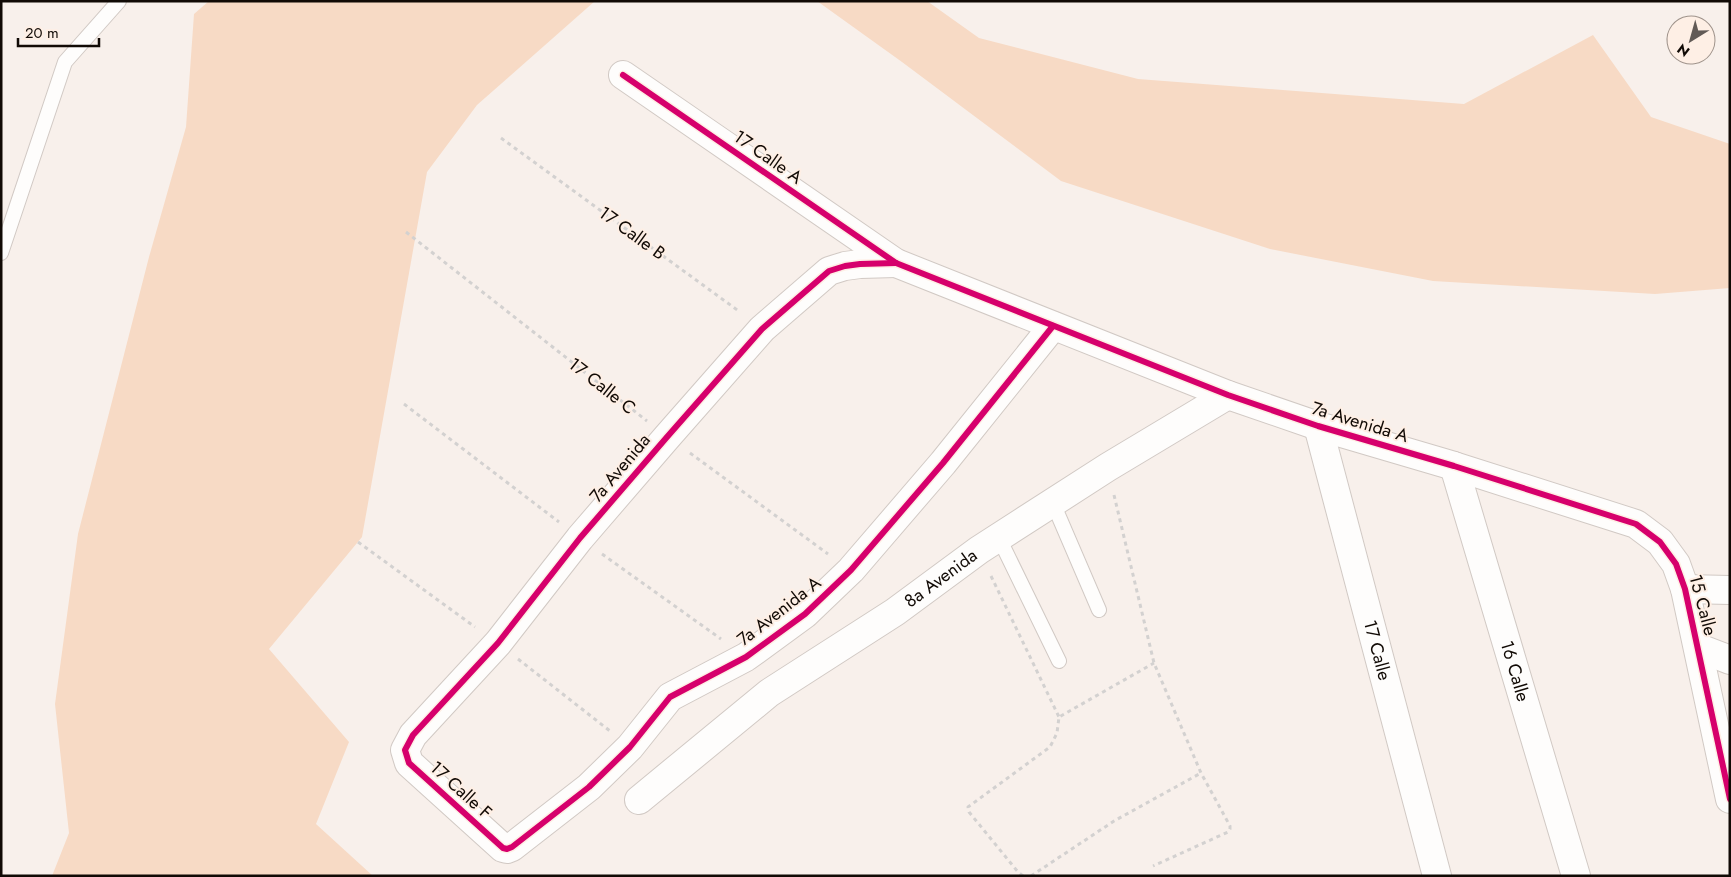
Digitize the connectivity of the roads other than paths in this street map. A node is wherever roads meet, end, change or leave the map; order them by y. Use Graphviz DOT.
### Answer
graph roads {
  1 [pos="119,1"];
  2 [pos="623,75"];
  3 [pos="1,253"];
  4 [pos="896,263"];
  5 [pos="1053,326"];
  6 [pos="1228,394"];
  7 [pos="1318,426"];
  8 [pos="1454,466"];
  9 [pos="1053,502"];
  10 [pos="1660,542"];
  11 [pos="989,544"];
  12 [pos="1685,589"];
  13 [pos="1730,590"];
  14 [pos="1099,610"];
  15 [pos="1699,648"];
  16 [pos="1730,660"];
  17 [pos="1060,661"];
  18 [pos="405,750"];
  19 [pos="1730,799"];
  20 [pos="639,800"];
  21 [pos="503,848"];
  22 [pos="1437,876"];
  23 [pos="1576,876"];
  1 -- 3 [label="lane"];
  2 -- 4 [label="street, 17 Calle A"];
  4 -- 5 [label="street, 7a Avenida A"];
  4 -- 18 [label="street, 7a Avenida"];
  5 -- 6 [label="street, 7a Avenida A"];
  5 -- 21 [label="street, 7a Avenida A"];
  6 -- 7 [label="street, 7a Avenida A"];
  6 -- 9 [label="street, 8a Avenida"];
  7 -- 8 [label="street, 7a Avenida A"];
  7 -- 22 [label="street, 17 Calle"];
  8 -- 10 [label="street, 7a Avenida A"];
  8 -- 23 [label="street, 16 Calle"];
  9 -- 11 [label="street, 8a Avenida"];
  9 -- 14 [label="lane"];
  10 -- 12 [label="street, 15 Calle"];
  11 -- 17 [label="lane"];
  11 -- 20 [label="street, 8a Avenida"];
  12 -- 13 [label="street"];
  12 -- 15 [label="street, 15 Calle"];
  15 -- 16 [label="street"];
  15 -- 19 [label="street, 15 Calle"];
  18 -- 21 [label="street, 17 Calle F"];
}
